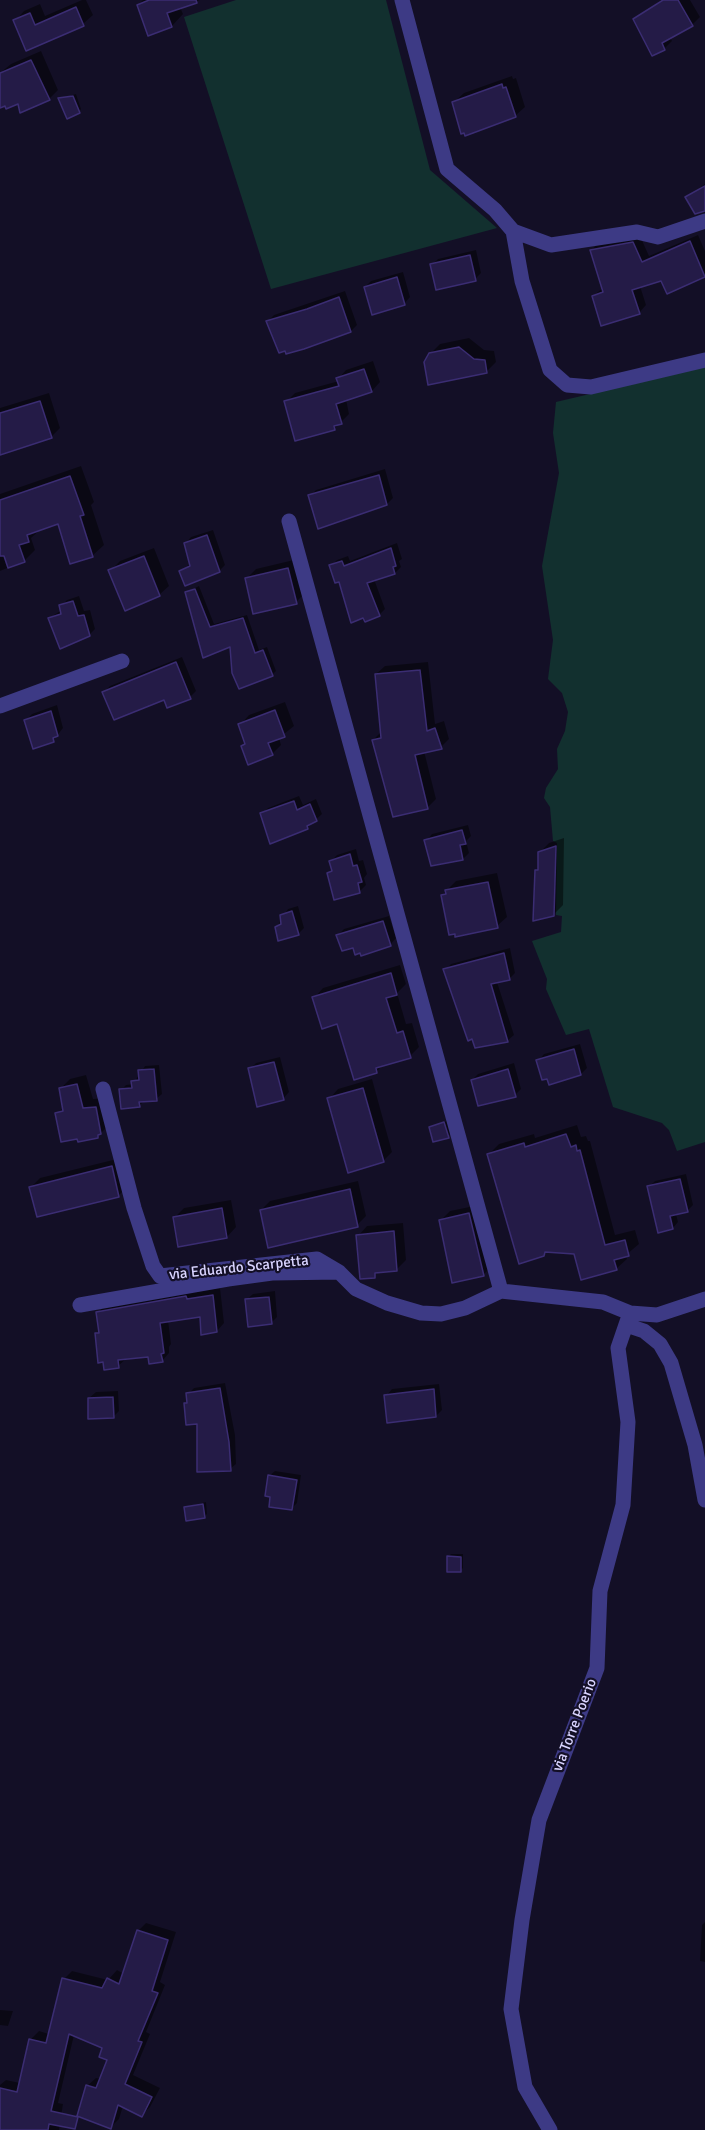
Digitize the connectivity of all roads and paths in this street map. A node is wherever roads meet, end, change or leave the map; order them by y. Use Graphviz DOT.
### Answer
graph roads {
  1 [pos="402,0"];
  2 [pos="705,221"];
  3 [pos="513,231"];
  4 [pos="705,360"];
  5 [pos="289,521"];
  6 [pos="122,661"];
  7 [pos="0,706"];
  8 [pos="103,1089"];
  9 [pos="339,1272"];
  10 [pos="501,1291"];
  11 [pos="705,1299"];
  12 [pos="80,1305"];
  13 [pos="628,1319"];
  14 [pos="705,1500"];
  15 [pos="550,2130"];
  1 -- 3 [label="street"];
  2 -- 3 [label="street"];
  3 -- 4 [label="street"];
  5 -- 10 [label="street"];
  6 -- 7 [label="street"];
  8 -- 9 [label="street, via Eduardo Scarpetta"];
  9 -- 10 [label="street, via Eduardo Scarpetta"];
  9 -- 12 [label="street"];
  10 -- 13 [label="street"];
  11 -- 13 [label="street"];
  13 -- 14 [label="street"];
  13 -- 15 [label="street, via Torre Poerio"];
}
